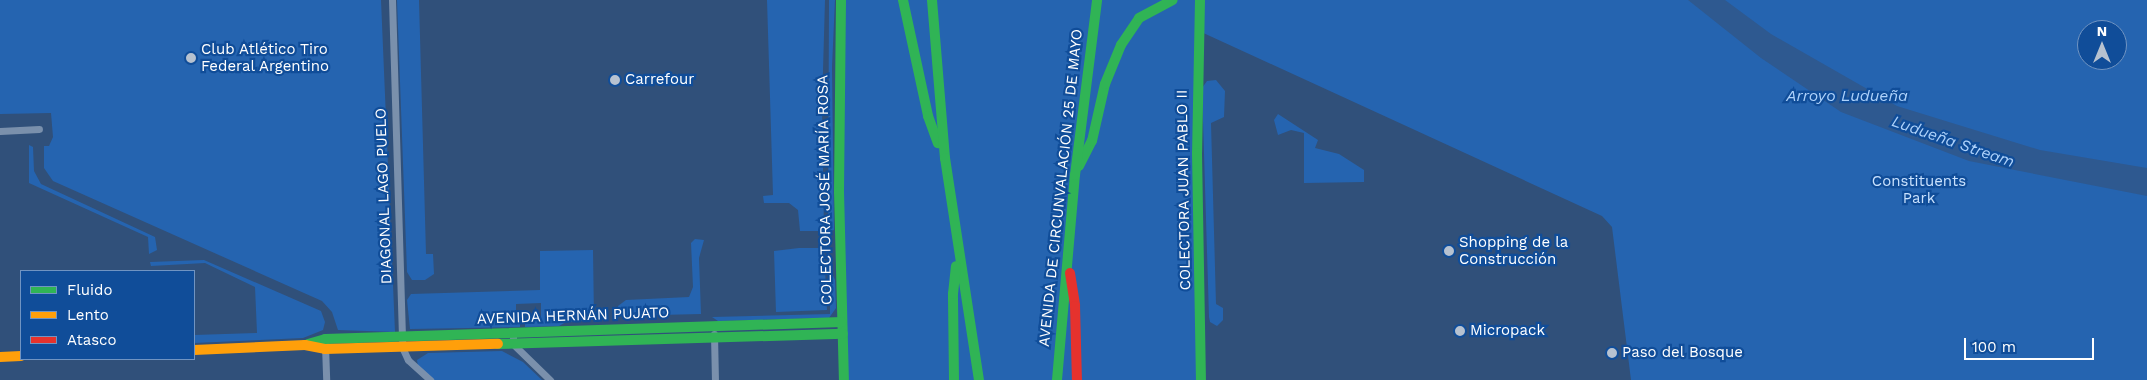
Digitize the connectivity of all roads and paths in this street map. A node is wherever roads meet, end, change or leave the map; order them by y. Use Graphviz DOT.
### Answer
graph roads {
  1 [pos="392,0"];
  2 [pos="842,0"];
  3 [pos="903,0"];
  4 [pos="932,0"];
  5 [pos="1097,0"];
  6 [pos="1173,0"];
  7 [pos="1200,0"];
  8 [pos="39,130"];
  9 [pos="0,131"];
  10 [pos="945,158"];
  11 [pos="1075,175"];
  12 [pos="958,251"];
  13 [pos="1067,252"];
  14 [pos="842,322"];
  15 [pos="714,326"];
  16 [pos="513,333"];
  17 [pos="843,334"];
  18 [pos="714,338"];
  19 [pos="402,342"];
  20 [pos="325,344"];
  21 [pos="513,344"];
  22 [pos="195,350"];
  23 [pos="0,356"];
  24 [pos="20,356"];
  25 [pos="326,380"];
  26 [pos="430,380"];
  27 [pos="550,380"];
  28 [pos="715,380"];
  29 [pos="844,380"];
  30 [pos="954,380"];
  31 [pos="979,380"];
  32 [pos="1057,380"];
  33 [pos="1077,380"];
  34 [pos="1201,380"];
  1 -- 19 [label="street, DIAGONAL LAGO PUELO"];
  2 -- 14 [label="main road, COLECTORA JOSÉ MARÍA ROSA"];
  3 -- 10 [label="main road"];
  4 -- 10 [label="main road"];
  5 -- 11 [label="main road, AVENIDA DE CIRCUNVALACIÓN 25 DE MAYO"];
  6 -- 11 [label="main road"];
  7 -- 34 [label="main road, COLECTORA JUAN PABLO II"];
  8 -- 9 [label="street"];
  10 -- 12 [label="main road"];
  11 -- 13 [label="main road, AVENIDA DE CIRCUNVALACIÓN 25 DE MAYO"];
  12 -- 30 [label="main road"];
  12 -- 31 [label="main road"];
  13 -- 32 [label="main road, AVENIDA DE CIRCUNVALACIÓN 25 DE MAYO"];
  13 -- 33 [label="main road"];
  14 -- 15 [label="main road, AVENIDA HERNÁN PUJATO"];
  14 -- 17 [label="main road, COLECTORA JOSÉ MARÍA ROSA"];
  15 -- 16 [label="main road, AVENIDA HERNÁN PUJATO"];
  15 -- 18 [label="street"];
  16 -- 19 [label="main road, AVENIDA HERNÁN PUJATO"];
  16 -- 21 [label="street"];
  17 -- 18 [label="main road, AVENIDA HERNÁN PUJATO"];
  17 -- 29 [label="main road, COLECTORA JOSÉ MARÍA ROSA"];
  18 -- 21 [label="main road, AVENIDA HERNÁN PUJATO"];
  18 -- 28 [label="street"];
  19 -- 20 [label="main road, AVENIDA HERNÁN PUJATO"];
  19 -- 21 [label="main road, AVENIDA HERNÁN PUJATO"];
  19 -- 26 [label="street"];
  20 -- 22 [label="main road, AVENIDA HERNÁN PUJATO"];
  20 -- 25 [label="street"];
  21 -- 27 [label="street"];
  23 -- 24 [label="main road"];
}
